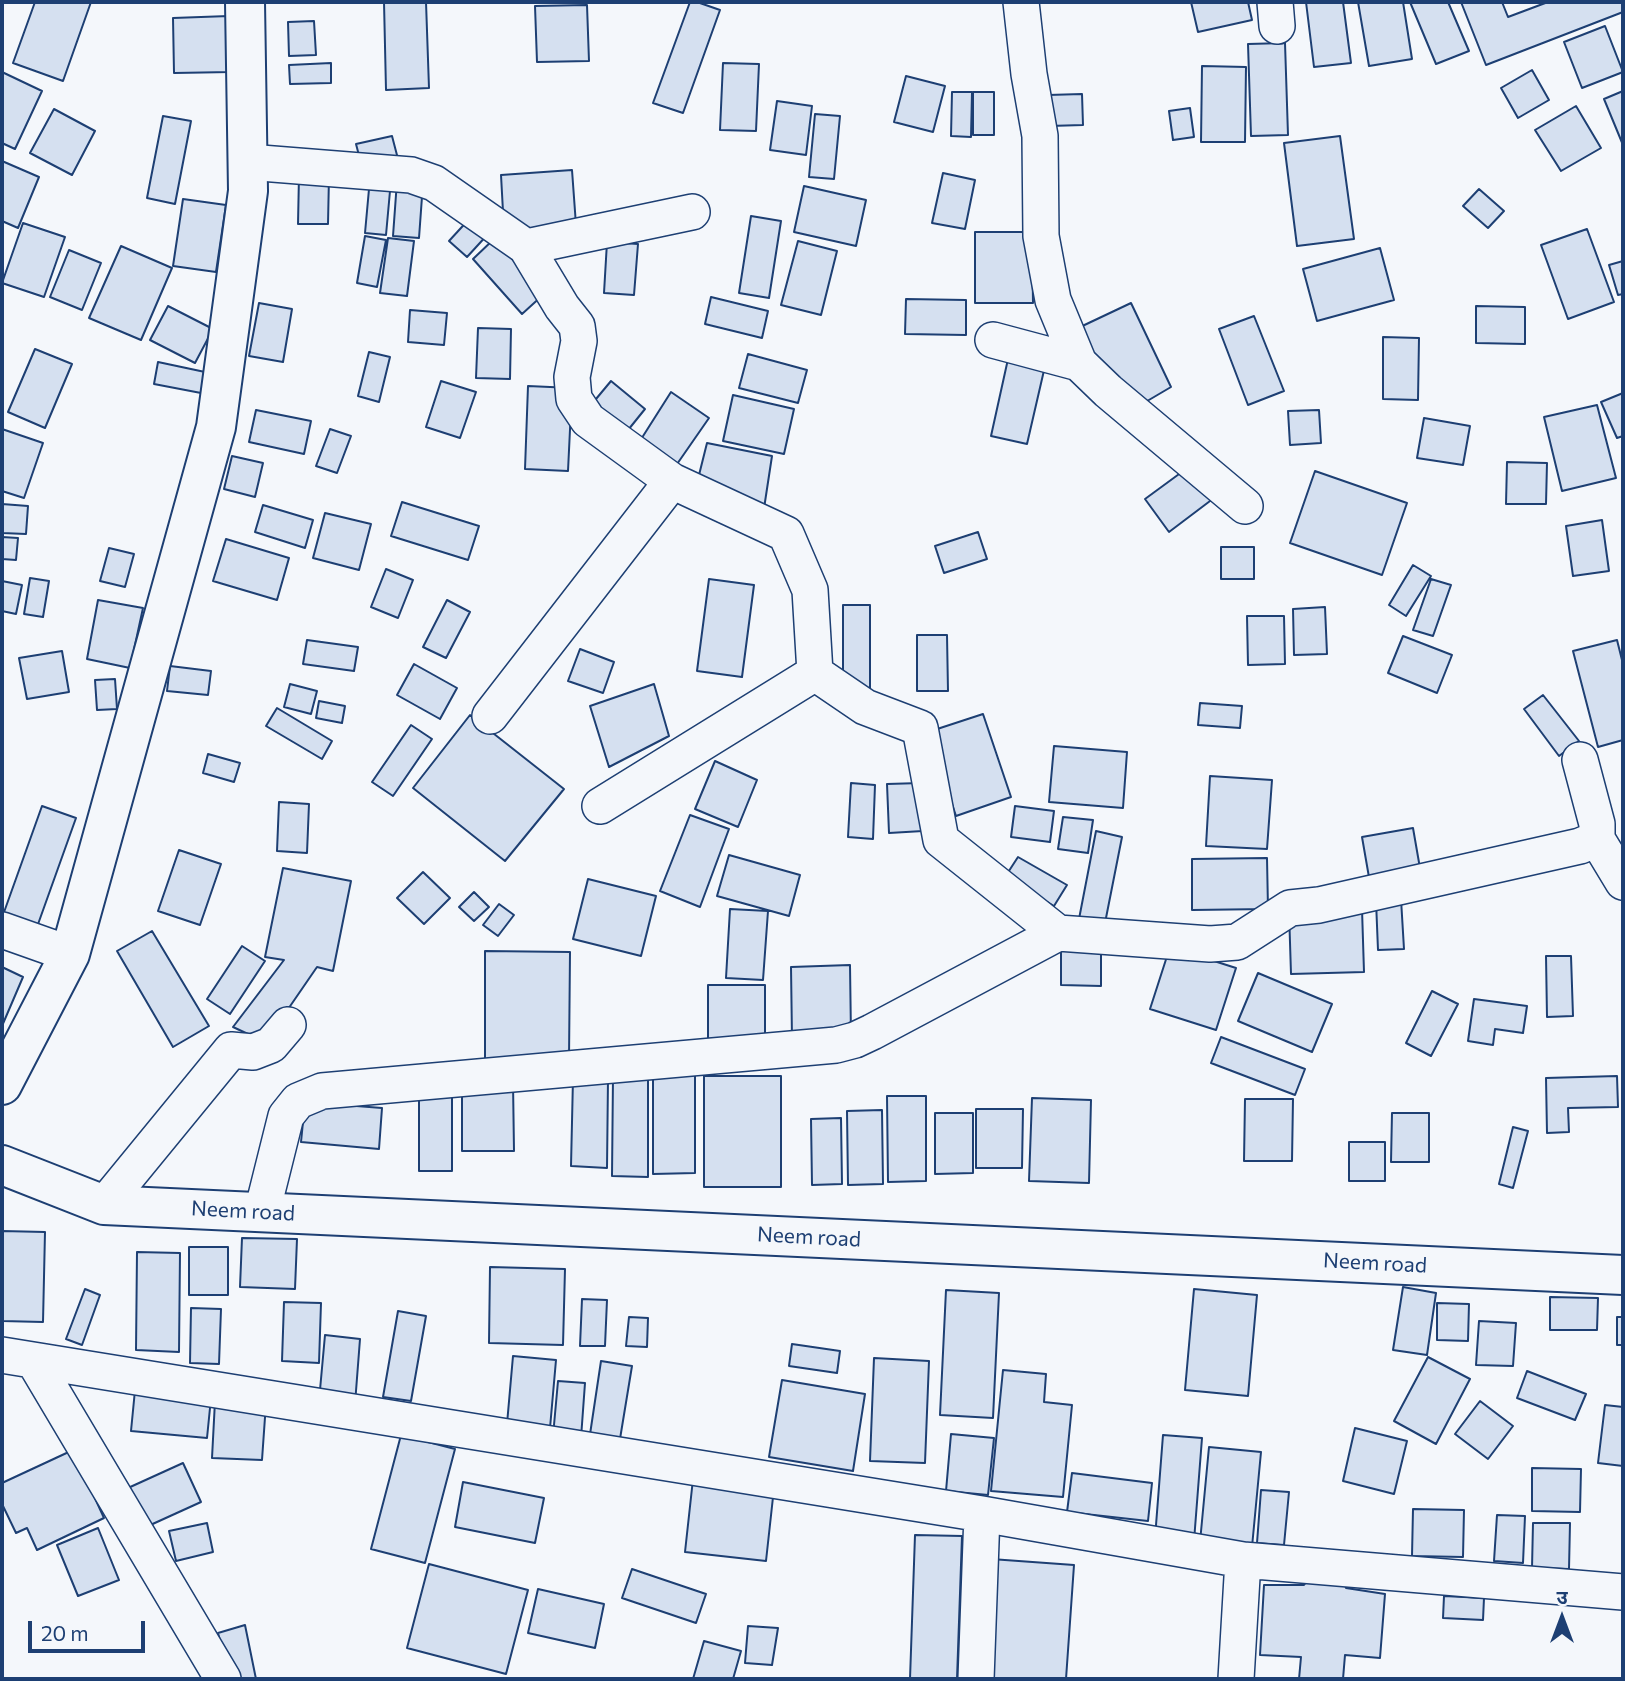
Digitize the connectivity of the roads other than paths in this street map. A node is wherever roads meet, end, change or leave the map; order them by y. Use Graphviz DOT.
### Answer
graph roads {
  1 [pos="245,2"];
  2 [pos="1021,2"];
  3 [pos="247,162"];
  4 [pos="692,212"];
  5 [pos="526,247"];
  6 [pos="993,340"];
  7 [pos="1079,363"];
  8 [pos="672,481"];
  9 [pos="1245,506"];
  10 [pos="815,673"];
  11 [pos="490,716"];
  12 [pos="1580,760"];
  13 [pos="600,806"];
  14 [pos="1597,839"];
  15 [pos="1623,882"];
  16 [pos="2,930"];
  17 [pos="1058,933"];
  18 [pos="70,954"];
  19 [pos="288,1025"];
  20 [pos="2,1085"];
  21 [pos="2,1166"];
  22 [pos="104,1205"];
  23 [pos="262,1212"];
  24 [pos="1623,1275"];
  25 [pos="18,1358"];
  26 [pos="982,1514"];
  27 [pos="1243,1560"];
  28 [pos="1623,1592"];
  29 [pos="223,1679"];
  30 [pos="976,1679"];
  31 [pos="1236,1679"];
  1 -- 3 [label="main road"];
  2 -- 7 [label="street"];
  3 -- 5 [label="street"];
  3 -- 18 [label="main road"];
  4 -- 5 [label="street"];
  5 -- 8 [label="street"];
  6 -- 7 [label="street"];
  7 -- 9 [label="street"];
  8 -- 10 [label="street"];
  8 -- 11 [label="street"];
  10 -- 13 [label="street"];
  10 -- 17 [label="street"];
  12 -- 14 [label="street"];
  14 -- 15 [label="street"];
  14 -- 17 [label="street"];
  16 -- 18 [label="street"];
  17 -- 23 [label="street"];
  18 -- 20 [label="main road"];
  19 -- 22 [label="street"];
  21 -- 22 [label="main road, Neem road"];
  22 -- 23 [label="main road, Neem road"];
  23 -- 24 [label="main road, Neem road"];
  25 -- 26 [label="street"];
  25 -- 29 [label="street"];
  26 -- 27 [label="street"];
  26 -- 30 [label="street"];
  27 -- 28 [label="street"];
  27 -- 31 [label="street"];
}
